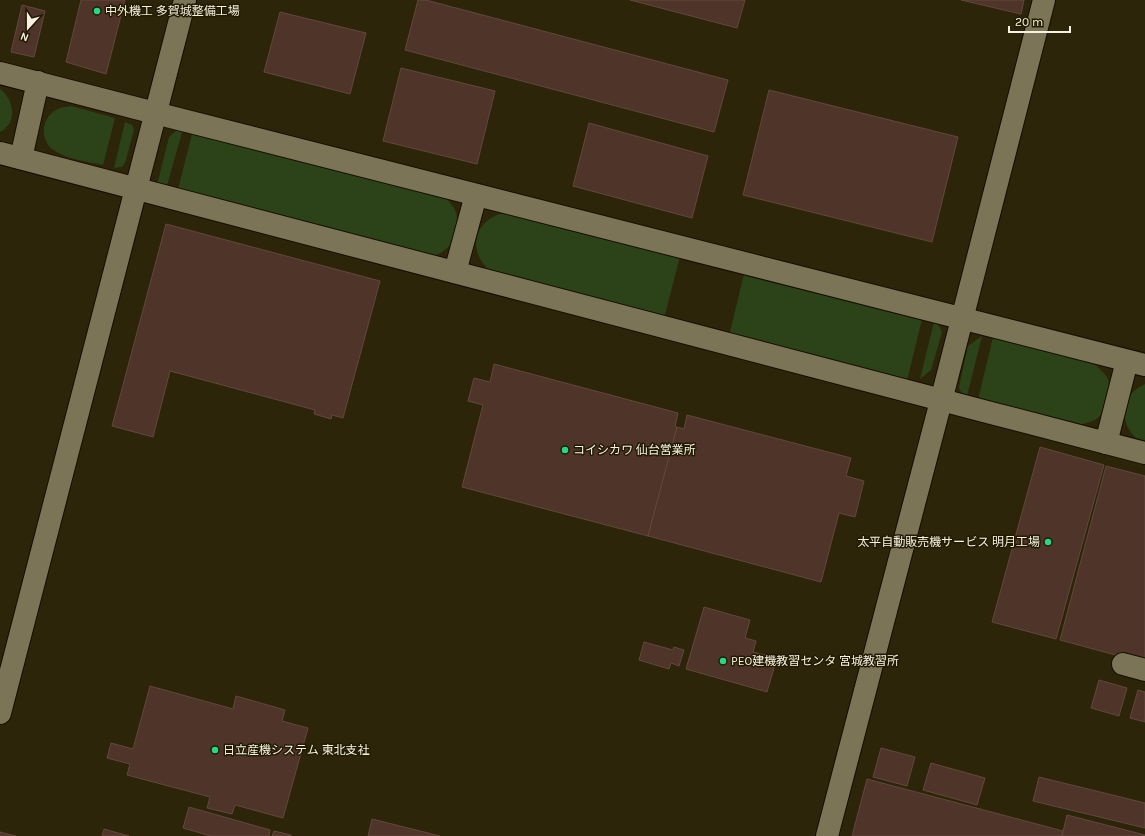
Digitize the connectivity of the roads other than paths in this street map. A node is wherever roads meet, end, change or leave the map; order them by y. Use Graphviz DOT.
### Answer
graph roads {
  1 [pos="185,0"];
  2 [pos="1044,0"];
  3 [pos="0,72"];
  4 [pos="38,82"];
  5 [pos="155,113"];
  6 [pos="0,153"];
  7 [pos="21,158"];
  8 [pos="136,187"];
  9 [pos="476,195"];
  10 [pos="455,272"];
  11 [pos="962,319"];
  12 [pos="1136,363"];
  13 [pos="941,401"];
  14 [pos="1106,443"];
  15 [pos="1145,453"];
  16 [pos="1123,664"];
  17 [pos="1145,670"];
  18 [pos="0,713"];
  19 [pos="827,836"];
  1 -- 5 [label="street"];
  2 -- 11 [label="street"];
  3 -- 4 [label="street"];
  4 -- 5 [label="street"];
  4 -- 7 [label="street"];
  5 -- 8 [label="street"];
  5 -- 9 [label="street"];
  6 -- 7 [label="street"];
  7 -- 8 [label="street"];
  8 -- 10 [label="street"];
  8 -- 18 [label="street"];
  9 -- 10 [label="street"];
  9 -- 11 [label="street"];
  10 -- 13 [label="street"];
  11 -- 12 [label="street"];
  11 -- 13 [label="street"];
  12 -- 14 [label="street"];
  13 -- 14 [label="street"];
  13 -- 19 [label="street"];
  14 -- 15 [label="street"];
  16 -- 17 [label="street"];
}
